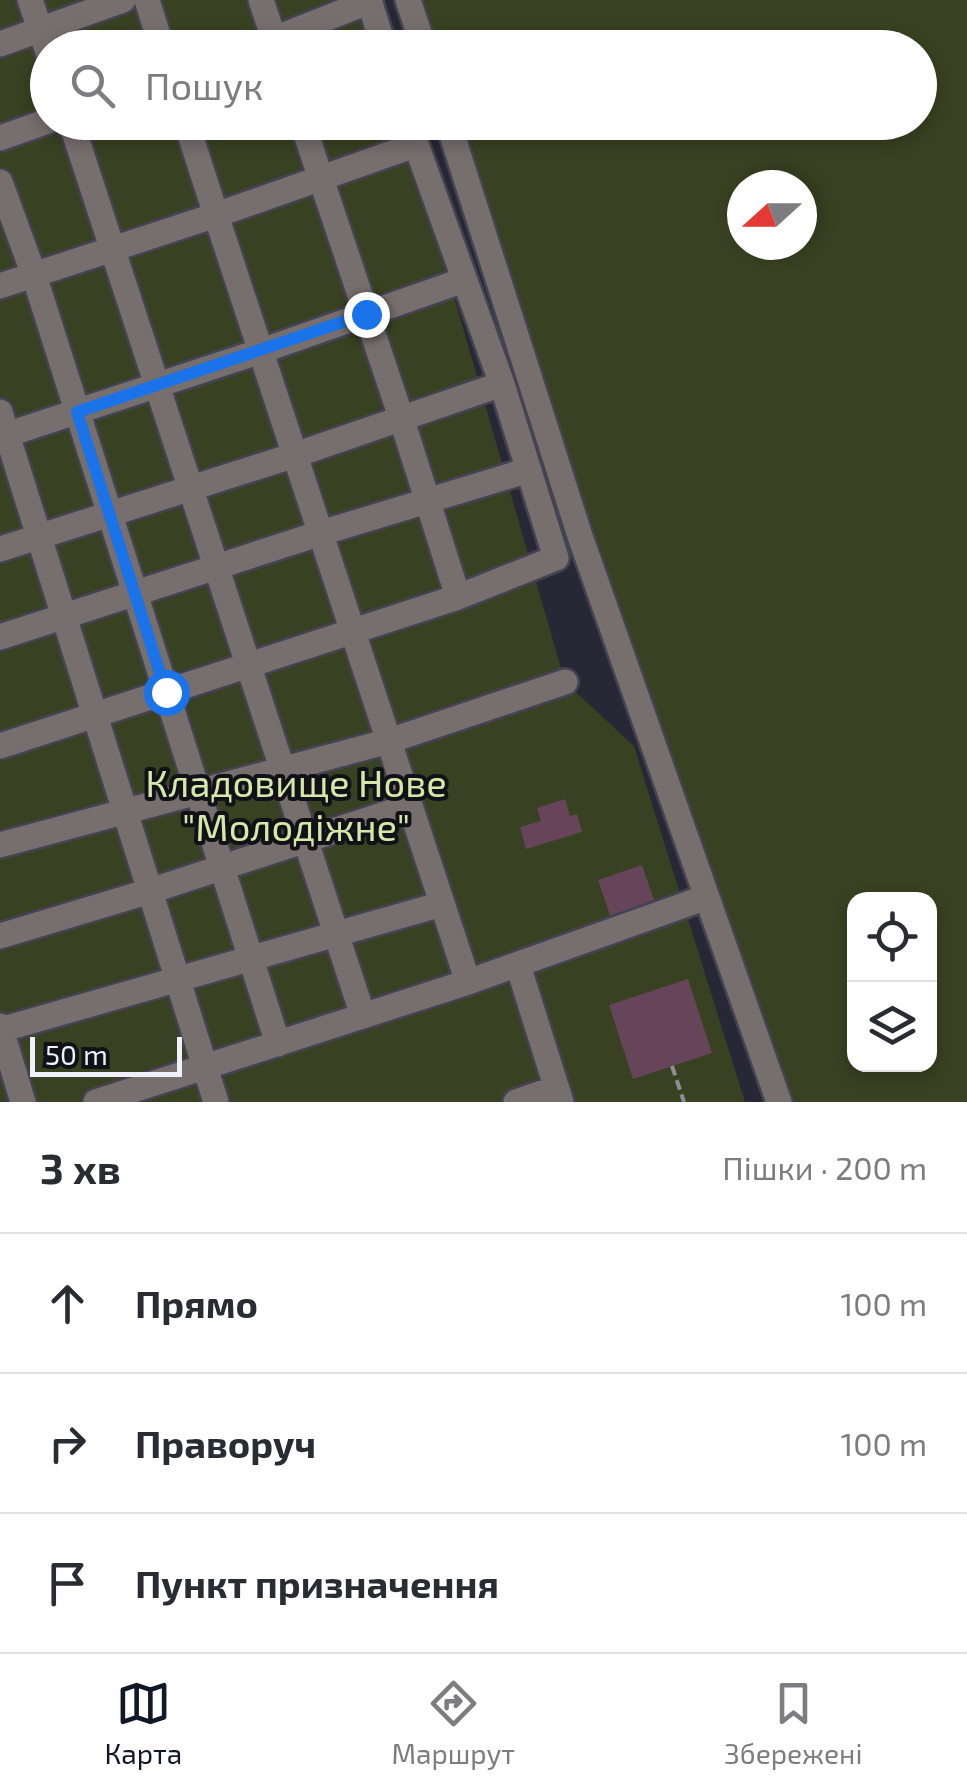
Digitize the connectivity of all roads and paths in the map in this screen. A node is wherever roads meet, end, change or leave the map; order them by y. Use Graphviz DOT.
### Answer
graph roads {
  1 [pos="30,0"];
  2 [pos="123,0"];
  3 [pos="147,0"];
  4 [pos="261,0"];
  5 [pos="408,0"];
  6 [pos="370,1"];
  7 [pos="40,30"];
  8 [pos="65,30"];
  9 [pos="156,30"];
  10 [pos="266,30"];
  11 [pos="303,30"];
  12 [pos="379,30"];
  13 [pos="418,30"];
  14 [pos="30,42"];
  15 [pos="0,44"];
  16 [pos="30,127"];
  17 [pos="0,138"];
  18 [pos="77,140"];
  19 [pos="192,140"];
  20 [pos="308,140"];
  21 [pos="399,140"];
  22 [pos="414,140"];
  23 [pos="454,140"];
  24 [pos="320,177"];
  25 [pos="0,182"];
  26 [pos="216,215"];
  27 [pos="112,249"];
  28 [pos="34,275"];
  29 [pos="464,280"];
  30 [pos="0,286"];
  31 [pos="366,314"];
  32 [pos="261,351"];
  33 [pos="502,384"];
  34 [pos="157,385"];
  35 [pos="77,412"];
  36 [pos="401,417"];
  37 [pos="2,428"];
  38 [pos="295,455"];
  39 [pos="528,470"];
  40 [pos="191,488"];
  41 [pos="427,502"];
  42 [pos="110,514"];
  43 [pos="321,533"];
  44 [pos="39,536"];
  45 [pos="0,548"];
  46 [pos="216,567"];
  47 [pos="135,594"];
  48 [pos="458,597"];
  49 [pos="64,616"];
  50 [pos="353,631"];
  51 [pos="0,638"];
  52 [pos="248,665"];
  53 [pos="566,682"];
  54 [pos="166,692"];
  55 [pos="95,715"];
  56 [pos="389,741"];
  57 [pos="0,746"];
  58 [pos="282,769"];
  59 [pos="198,792"];
  60 [pos="410,806"];
  61 [pos="125,811"];
  62 [pos="306,840"];
  63 [pos="0,845"];
  64 [pos="222,868"];
  65 [pos="150,891"];
  66 [pos="707,897"];
  67 [pos="442,904"];
  68 [pos="336,934"];
  69 [pos="0,936"];
  70 [pos="251,959"];
  71 [pos="518,965"];
  72 [pos="178,980"];
  73 [pos="468,982"];
  74 [pos="363,1016"];
  75 [pos="0,1028"];
  76 [pos="278,1044"];
  77 [pos="672,1066"];
  78 [pos="206,1067"];
  79 [pos="558,1095"];
  80 [pos="22,1102"];
  81 [pos="96,1102"];
  82 [pos="216,1102"];
  83 [pos="516,1102"];
  84 [pos="684,1102"];
  85 [pos="779,1102"];
  1 -- 7 [label="street"];
  2 -- 8 [label="street"];
  3 -- 9 [label="street"];
  4 -- 10 [label="street"];
  5 -- 13 [label="street"];
  6 -- 11 [label="street"];
  6 -- 12 [label="street"];
  14 -- 15 [label="street"];
  16 -- 17 [label="street"];
  18 -- 27 [label="street"];
  19 -- 26 [label="street"];
  20 -- 24 [label="street"];
  21 -- 24 [label="street"];
  22 -- 29 [label="street"];
  23 -- 66 [label="street"];
  24 -- 26 [label="street"];
  24 -- 31 [label="street"];
  25 -- 28 [label="street"];
  26 -- 27 [label="street"];
  26 -- 32 [label="street"];
  27 -- 28 [label="street"];
  27 -- 34 [label="street"];
  28 -- 30 [label="street"];
  28 -- 35 [label="street"];
  29 -- 31 [label="street"];
  29 -- 33 [label="street"];
  31 -- 32 [label="street"];
  31 -- 36 [label="street"];
  32 -- 34 [label="street"];
  32 -- 38 [label="street"];
  33 -- 36 [label="street"];
  33 -- 39 [label="street"];
  34 -- 35 [label="street"];
  34 -- 40 [label="street"];
  35 -- 37 [label="street"];
  35 -- 42 [label="street"];
  36 -- 38 [label="street"];
  36 -- 41 [label="street"];
  37 -- 44 [label="street"];
  38 -- 40 [label="street"];
  38 -- 43 [label="street"];
  39 -- 41 [label="street"];
  39 -- 48 [label="street"];
  40 -- 42 [label="street"];
  40 -- 46 [label="street"];
  41 -- 43 [label="street"];
  41 -- 48 [label="street"];
  42 -- 44 [label="street"];
  42 -- 47 [label="street"];
  43 -- 46 [label="street"];
  43 -- 50 [label="street"];
  44 -- 45 [label="street"];
  44 -- 49 [label="street"];
  46 -- 47 [label="street"];
  46 -- 52 [label="street"];
  47 -- 49 [label="street"];
  47 -- 54 [label="street"];
  48 -- 50 [label="street"];
  49 -- 51 [label="street"];
  49 -- 55 [label="street"];
  50 -- 52 [label="street"];
  50 -- 56 [label="street"];
  52 -- 54 [label="street"];
  52 -- 58 [label="street"];
  53 -- 56 [label="street"];
  54 -- 55 [label="street"];
  54 -- 59 [label="street"];
  55 -- 57 [label="street"];
  55 -- 61 [label="street"];
  56 -- 58 [label="street"];
  56 -- 60 [label="street"];
  58 -- 59 [label="street"];
  58 -- 62 [label="street"];
  59 -- 61 [label="street"];
  59 -- 64 [label="street"];
  60 -- 62 [label="street"];
  60 -- 67 [label="street"];
  61 -- 63 [label="street"];
  61 -- 65 [label="street"];
  62 -- 64 [label="street"];
  62 -- 68 [label="street"];
  64 -- 65 [label="street"];
  64 -- 70 [label="street"];
  65 -- 69 [label="street"];
  65 -- 72 [label="street"];
  66 -- 71 [label="street"];
  66 -- 85 [label="street"];
  67 -- 68 [label="street"];
  67 -- 73 [label="street"];
  68 -- 70 [label="street"];
  68 -- 74 [label="street"];
  70 -- 72 [label="street"];
  70 -- 76 [label="street"];
  71 -- 73 [label="street"];
  71 -- 79 [label="street"];
  72 -- 75 [label="street"];
  72 -- 78 [label="street"];
  73 -- 74 [label="street"];
  74 -- 76 [label="street"];
  75 -- 80 [label="street"];
  76 -- 78 [label="street"];
  77 -- 84 [label="path"];
  78 -- 81 [label="street"];
  78 -- 82 [label="street"];
  79 -- 83 [label="street"];
}
